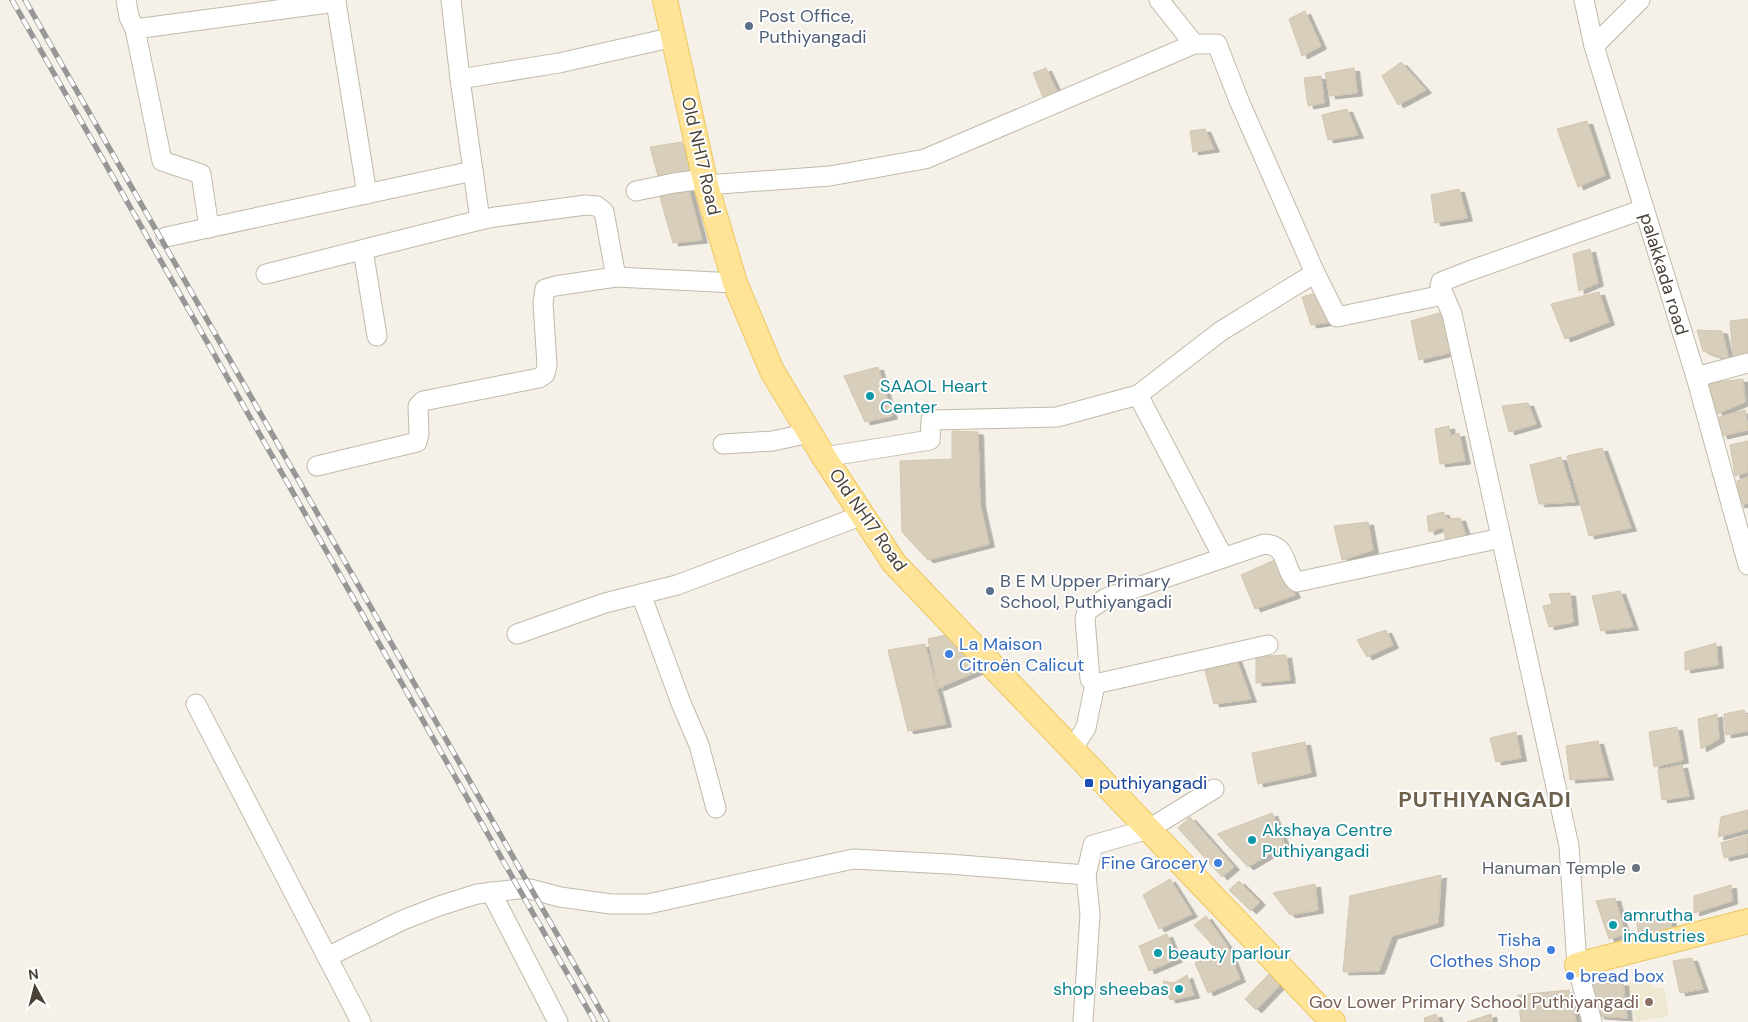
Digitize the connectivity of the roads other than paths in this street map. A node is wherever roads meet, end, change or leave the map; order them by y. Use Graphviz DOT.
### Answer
graph roads {
  1 [pos="126,0"];
  2 [pos="451,0"];
  3 [pos="665,0"];
  4 [pos="1160,0"];
  5 [pos="1584,0"];
  6 [pos="1640,0"];
  7 [pos="336,1"];
  8 [pos="135,30"];
  9 [pos="674,37"];
  10 [pos="1194,44"];
  11 [pos="1594,46"];
  12 [pos="460,80"];
  13 [pos="473,171"];
  14 [pos="706,182"];
  15 [pos="636,191"];
  16 [pos="366,194"];
  17 [pos="1644,209"];
  18 [pos="480,220"];
  19 [pos="209,228"];
  20 [pos="166,237"];
  21 [pos="363,250"];
  22 [pos="1315,272"];
  23 [pos="266,274"];
  24 [pos="616,277"];
  25 [pos="735,284"];
  26 [pos="1443,295"];
  27 [pos="377,336"];
  28 [pos="1748,363"];
  29 [pos="1696,377"];
  30 [pos="1138,395"];
  31 [pos="809,432"];
  32 [pos="723,444"];
  33 [pos="824,457"];
  34 [pos="317,466"];
  35 [pos="863,515"];
  36 [pos="1501,538"];
  37 [pos="1223,557"];
  38 [pos="1748,565"];
  39 [pos="641,594"];
  40 [pos="517,634"];
  41 [pos="1268,645"];
  42 [pos="1095,684"];
  43 [pos="196,704"];
  44 [pos="1072,749"];
  45 [pos="1214,789"];
  46 [pos="716,808"];
  47 [pos="1148,829"];
  48 [pos="1086,875"];
  49 [pos="491,892"];
  50 [pos="1748,922"];
  51 [pos="328,957"];
  52 [pos="1577,966"];
  53 [pos="361,1022"];
  54 [pos="558,1022"];
  55 [pos="1083,1022"];
  56 [pos="1333,1022"];
  57 [pos="1592,1022"];
  1 -- 8 [label="street"];
  2 -- 12 [label="street"];
  3 -- 9 [label="main road, Old NH17 Road"];
  4 -- 10 [label="street"];
  5 -- 11 [label="street, palakkada road"];
  6 -- 11 [label="street"];
  7 -- 8 [label="street"];
  7 -- 16 [label="street"];
  8 -- 19 [label="street"];
  9 -- 12 [label="street"];
  9 -- 14 [label="main road, Old NH17 Road"];
  10 -- 14 [label="street"];
  10 -- 22 [label="street"];
  11 -- 17 [label="street, palakkada road"];
  12 -- 13 [label="street"];
  13 -- 16 [label="street"];
  13 -- 18 [label="street"];
  14 -- 15 [label="street"];
  14 -- 25 [label="main road, Old NH17 Road"];
  16 -- 19 [label="street"];
  17 -- 26 [label="street"];
  17 -- 29 [label="street, palakkada road"];
  18 -- 21 [label="street"];
  18 -- 24 [label="street"];
  19 -- 20 [label="street"];
  21 -- 23 [label="street"];
  21 -- 27 [label="street"];
  22 -- 26 [label="street"];
  22 -- 30 [label="street"];
  24 -- 25 [label="street"];
  24 -- 34 [label="street"];
  25 -- 31 [label="main road, Old NH17 Road"];
  26 -- 36 [label="street"];
  28 -- 29 [label="street"];
  29 -- 38 [label="street, palakkada road"];
  30 -- 33 [label="street"];
  30 -- 37 [label="street"];
  31 -- 32 [label="street"];
  31 -- 33 [label="main road, Old NH17 Road"];
  33 -- 35 [label="main road, Old NH17 Road"];
  35 -- 39 [label="street"];
  35 -- 44 [label="main road, Old NH17 Road"];
  36 -- 37 [label="street"];
  36 -- 52 [label="street"];
  37 -- 42 [label="street"];
  39 -- 40 [label="street"];
  39 -- 46 [label="street"];
  41 -- 42 [label="street"];
  42 -- 44 [label="street"];
  43 -- 51 [label="street"];
  44 -- 47 [label="main road, Old NH17 Road"];
  45 -- 47 [label="street"];
  47 -- 48 [label="street"];
  47 -- 56 [label="main road, Old NH17 Road"];
  48 -- 49 [label="street"];
  48 -- 55 [label="street"];
  49 -- 51 [label="street"];
  49 -- 54 [label="street"];
  50 -- 52 [label="main road"];
  51 -- 53 [label="street"];
  52 -- 57 [label="street"];
}
